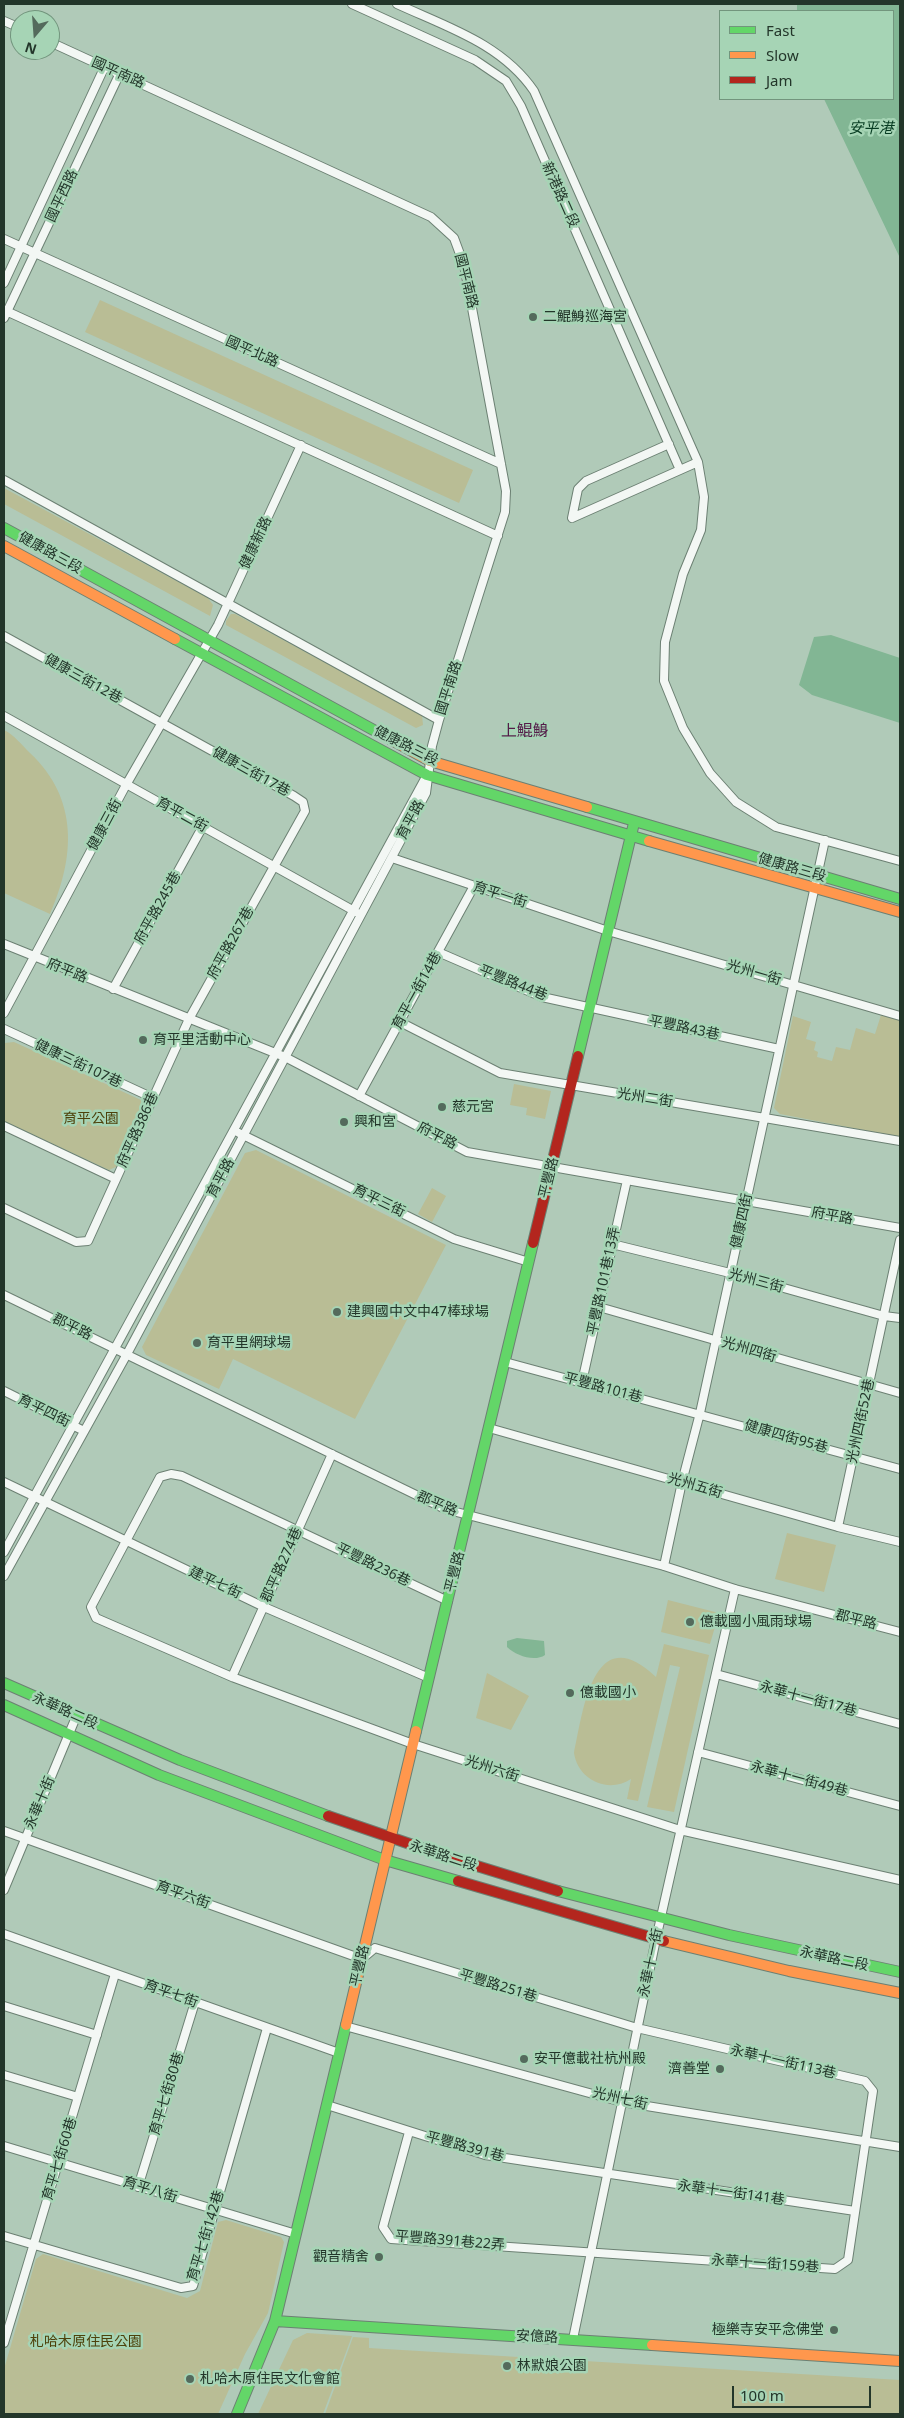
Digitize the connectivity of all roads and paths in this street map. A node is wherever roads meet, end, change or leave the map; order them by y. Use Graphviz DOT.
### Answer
graph roads {
  1 [pos="352,4"];
  2 [pos="397,4"];
  3 [pos="60,46"];
  4 [pos="105,66"];
  5 [pos="120,73"];
  6 [pos="4,239"];
  7 [pos="21,247"];
  8 [pos="35,254"];
  9 [pos="4,283"];
  10 [pos="5,313"];
  11 [pos="301,444"];
  12 [pos="668,444"];
  13 [pos="698,462"];
  14 [pos="501,464"];
  15 [pos="680,470"];
  16 [pos="4,480"];
  17 [pos="4,528"];
  18 [pos="498,536"];
  19 [pos="4,546"];
  20 [pos="228,604"];
  21 [pos="4,636"];
  22 [pos="209,640"];
  23 [pos="202,652"];
  24 [pos="4,716"];
  25 [pos="439,720"];
  26 [pos="162,723"];
  27 [pos="430,761"];
  28 [pos="427,776"];
  29 [pos="126,784"];
  30 [pos="634,823"];
  31 [pos="203,826"];
  32 [pos="631,836"];
  33 [pos="825,840"];
  34 [pos="392,858"];
  35 [pos="900,860"];
  36 [pos="274,866"];
  37 [pos="816,876"];
  38 [pos="474,886"];
  39 [pos="814,888"];
  40 [pos="900,899"];
  41 [pos="352,910"];
  42 [pos="900,912"];
  43 [pos="361,915"];
  44 [pos="608,931"];
  45 [pos="4,944"];
  46 [pos="438,952"];
  47 [pos="34,957"];
  48 [pos="793,985"];
  49 [pos="113,989"];
  50 [pos="590,1008"];
  51 [pos="4,1013"];
  52 [pos="900,1016"];
  53 [pos="189,1019"];
  54 [pos="400,1022"];
  55 [pos="4,1029"];
  56 [pos="779,1049"];
  57 [pos="274,1053"];
  58 [pos="285,1057"];
  59 [pos="571,1086"];
  60 [pos="359,1096"];
  61 [pos="153,1098"];
  62 [pos="764,1117"];
  63 [pos="4,1126"];
  64 [pos="233,1130"];
  65 [pos="244,1135"];
  66 [pos="900,1141"];
  67 [pos="552,1167"];
  68 [pos="116,1179"];
  69 [pos="626,1180"];
  70 [pos="746,1201"];
  71 [pos="4,1208"];
  72 [pos="900,1228"];
  73 [pos="900,1240"];
  74 [pos="612,1244"];
  75 [pos="529,1262"];
  76 [pos="730,1274"];
  77 [pos="4,1294"];
  78 [pos="598,1306"];
  79 [pos="884,1316"];
  80 [pos="900,1318"];
  81 [pos="716,1340"];
  82 [pos="115,1348"];
  83 [pos="127,1354"];
  84 [pos="505,1362"];
  85 [pos="582,1382"];
  86 [pos="869,1385"];
  87 [pos="4,1391"];
  88 [pos="900,1393"];
  89 [pos="700,1413"];
  90 [pos="73,1425"];
  91 [pos="490,1428"];
  92 [pos="84,1431"];
  93 [pos="332,1454"];
  94 [pos="854,1456"];
  95 [pos="900,1469"];
  96 [pos="4,1482"];
  97 [pos="682,1482"];
  98 [pos="34,1496"];
  99 [pos="45,1502"];
  100 [pos="468,1516"];
  101 [pos="838,1527"];
  102 [pos="298,1529"];
  103 [pos="126,1541"];
  104 [pos="900,1542"];
  105 [pos="4,1552"];
  106 [pos="664,1566"];
  107 [pos="4,1574"];
  108 [pos="735,1589"];
  109 [pos="448,1601"];
  110 [pos="264,1607"];
  111 [pos="96,1618"];
  112 [pos="900,1632"];
  113 [pos="716,1674"];
  114 [pos="232,1677"];
  115 [pos="429,1678"];
  116 [pos="4,1683"];
  117 [pos="4,1705"];
  118 [pos="76,1717"];
  119 [pos="900,1724"];
  120 [pos="68,1735"];
  121 [pos="413,1744"];
  122 [pos="698,1752"];
  123 [pos="900,1806"];
  124 [pos="680,1830"];
  125 [pos="4,1831"];
  126 [pos="24,1839"];
  127 [pos="390,1839"];
  128 [pos="385,1860"];
  129 [pos="900,1880"];
  130 [pos="4,1890"];
  131 [pos="661,1920"];
  132 [pos="4,1934"];
  133 [pos="656,1939"];
  134 [pos="362,1959"];
  135 [pos="900,1972"];
  136 [pos="115,1974"];
  137 [pos="900,1993"];
  138 [pos="195,2002"];
  139 [pos="4,2006"];
  140 [pos="345,2026"];
  141 [pos="267,2028"];
  142 [pos="637,2028"];
  143 [pos="97,2035"];
  144 [pos="339,2053"];
  145 [pos="4,2075"];
  146 [pos="78,2097"];
  147 [pos="622,2102"];
  148 [pos="326,2105"];
  149 [pos="408,2132"];
  150 [pos="867,2143"];
  151 [pos="4,2146"];
  152 [pos="900,2148"];
  153 [pos="58,2163"];
  154 [pos="607,2175"];
  155 [pos="138,2186"];
  156 [pos="215,2210"];
  157 [pos="856,2210"];
  158 [pos="296,2234"];
  159 [pos="4,2236"];
  160 [pos="34,2244"];
  161 [pos="591,2252"];
  162 [pos="275,2321"];
  163 [pos="5,2332"];
  164 [pos="573,2339"];
  165 [pos="4,2343"];
  166 [pos="900,2361"];
  167 [pos="237,2414"];
  1 -- 12 [label="street, 新港路二段"];
  2 -- 13 [label="street, 新港路二段"];
  3 -- 4 [label="street, 國平南路"];
  4 -- 5 [label="street, 國平南路"];
  4 -- 7 [label="street, 國平西路"];
  5 -- 8 [label="street, 國平西路"];
  5 -- 14 [label="street, 國平南路"];
  6 -- 7 [label="street, 國平北路"];
  7 -- 8 [label="street, 國平北路"];
  7 -- 9 [label="street, 國平西路"];
  8 -- 10 [label="street, 國平西路"];
  8 -- 14 [label="street, 國平北路"];
  10 -- 11 [label="street"];
  11 -- 18 [label="street"];
  11 -- 20 [label="street, 健康新路"];
  12 -- 15 [label="street, 新港路二段"];
  12 -- 15 [label="street"];
  13 -- 15 [label="street"];
  13 -- 33 [label="street, 新港路二段"];
  14 -- 18 [label="street, 國平南路"];
  16 -- 20 [label="street"];
  17 -- 22 [label="street, 健康路三段"];
  18 -- 25 [label="street, 國平南路"];
  19 -- 23 [label="street, 健康路三段"];
  20 -- 22 [label="street, 健康新路"];
  20 -- 25 [label="street"];
  21 -- 26 [label="street, 健康三街12巷"];
  22 -- 23 [label="street, 健康三街"];
  22 -- 27 [label="street, 健康路三段"];
  23 -- 26 [label="street, 健康三街"];
  23 -- 28 [label="street, 健康路三段"];
  24 -- 29 [label="street, 育平二街"];
  25 -- 27 [label="street, 國平南路"];
  26 -- 29 [label="street, 健康三街"];
  26 -- 36 [label="street, 健康三街17巷"];
  27 -- 28 [label="street, 育平路"];
  27 -- 30 [label="street, 健康路三段"];
  28 -- 32 [label="street, 健康路三段"];
  28 -- 34 [label="street, 育平路"];
  28 -- 41 [label="street, 育平路"];
  29 -- 31 [label="street, 育平二街"];
  29 -- 47 [label="street, 健康三街"];
  30 -- 32 [label="street, 平豐路"];
  30 -- 37 [label="street, 健康路三段"];
  31 -- 36 [label="street, 育平二街"];
  31 -- 49 [label="street, 府平路245巷"];
  32 -- 39 [label="street, 健康路三段"];
  32 -- 44 [label="street, 平豐路"];
  33 -- 35 [label="street, 新港路二段"];
  33 -- 37 [label="street, 健康四街"];
  34 -- 38 [label="street, 育平一街"];
  34 -- 43 [label="street, 育平路"];
  36 -- 41 [label="street, 育平二街"];
  36 -- 53 [label="street, 府平路267巷"];
  37 -- 39 [label="street, 健康四街"];
  37 -- 40 [label="street, 健康路三段"];
  38 -- 44 [label="street, 育平一街"];
  38 -- 46 [label="street, 育平一街14巷"];
  39 -- 42 [label="street, 健康路三段"];
  39 -- 48 [label="street, 健康四街"];
  41 -- 43 [label="street, 育平二街"];
  41 -- 57 [label="street, 育平路"];
  43 -- 58 [label="street, 育平路"];
  44 -- 48 [label="street, 光州一街"];
  44 -- 50 [label="street, 平豐路"];
  45 -- 47 [label="street, 府平路"];
  46 -- 50 [label="street, 平豐路44巷"];
  46 -- 54 [label="street, 育平一街14巷"];
  47 -- 49 [label="street, 府平路"];
  47 -- 51 [label="street, 健康三街"];
  48 -- 52 [label="street, 光州一街"];
  48 -- 56 [label="street, 健康四街"];
  49 -- 53 [label="street, 府平路"];
  50 -- 56 [label="street, 平豐路43巷"];
  50 -- 59 [label="street, 平豐路"];
  53 -- 57 [label="street, 府平路"];
  53 -- 61 [label="street, 府平路386巷"];
  54 -- 59 [label="street, 光州二街"];
  54 -- 60 [label="street, 育平一街14巷"];
  55 -- 61 [label="street, 健康三街107巷"];
  56 -- 62 [label="street, 健康四街"];
  57 -- 58 [label="street, 府平路"];
  57 -- 64 [label="street, 育平路"];
  58 -- 60 [label="street, 府平路"];
  58 -- 65 [label="street, 育平路"];
  59 -- 62 [label="street, 光州二街"];
  59 -- 67 [label="street, 平豐路"];
  60 -- 67 [label="street, 府平路"];
  61 -- 68 [label="street, 府平路386巷"];
  62 -- 66 [label="street, 光州二街"];
  62 -- 70 [label="street, 健康四街"];
  63 -- 68 [label="street"];
  64 -- 65 [label="street, 育平三街"];
  64 -- 82 [label="street, 育平路"];
  65 -- 75 [label="street, 育平三街"];
  65 -- 83 [label="street, 育平路"];
  67 -- 69 [label="street, 府平路"];
  67 -- 75 [label="street, 平豐路"];
  68 -- 71 [label="street, 府平路386巷"];
  69 -- 70 [label="street, 府平路"];
  69 -- 74 [label="street, 平豐路101巷13弄"];
  70 -- 72 [label="street, 府平路"];
  70 -- 76 [label="street, 健康四街"];
  73 -- 79 [label="street, 光州四街52巷"];
  74 -- 76 [label="street, 光州三街"];
  74 -- 78 [label="street, 平豐路101巷13弄"];
  75 -- 84 [label="street, 平豐路"];
  76 -- 79 [label="street, 光州三街"];
  76 -- 81 [label="street, 健康四街"];
  77 -- 82 [label="street, 郡平路"];
  78 -- 81 [label="street, 光州四街"];
  78 -- 85 [label="street, 平豐路101巷13弄"];
  79 -- 80 [label="street, 光州三街"];
  79 -- 86 [label="street, 光州四街52巷"];
  81 -- 86 [label="street, 光州四街"];
  81 -- 89 [label="street, 健康四街"];
  82 -- 83 [label="street, 郡平路"];
  82 -- 90 [label="street, 育平路"];
  83 -- 92 [label="street, 育平路"];
  83 -- 93 [label="street, 郡平路"];
  84 -- 85 [label="street, 平豐路101巷"];
  84 -- 91 [label="street, 平豐路"];
  85 -- 89 [label="street, 平豐路101巷"];
  86 -- 88 [label="street, 光州四街"];
  86 -- 94 [label="street, 光州四街52巷"];
  87 -- 90 [label="street, 育平四街"];
  89 -- 94 [label="street, 健康四街95巷"];
  89 -- 97 [label="street, 健康四街"];
  90 -- 92 [label="street, 育平四街"];
  90 -- 98 [label="street, 育平路"];
  91 -- 97 [label="street, 光州五街"];
  91 -- 100 [label="street, 平豐路"];
  92 -- 99 [label="street, 育平路"];
  93 -- 100 [label="street, 郡平路"];
  93 -- 102 [label="street, 郡平路274巷"];
  94 -- 95 [label="street, 健康四街95巷"];
  94 -- 101 [label="street, 光州四街52巷"];
  96 -- 98 [label="street, 建平七街"];
  97 -- 101 [label="street, 光州五街"];
  97 -- 106 [label="street, 健康四街"];
  98 -- 99 [label="street, 建平七街"];
  98 -- 105 [label="street, 育平路"];
  99 -- 103 [label="street, 建平七街"];
  99 -- 107 [label="street, 育平路"];
  100 -- 106 [label="street, 郡平路"];
  100 -- 109 [label="street, 平豐路"];
  101 -- 104 [label="street, 光州五街"];
  102 -- 103 [label="street, 平豐路236巷"];
  102 -- 109 [label="street, 平豐路236巷"];
  102 -- 110 [label="street, 郡平路274巷"];
  103 -- 110 [label="street, 建平七街"];
  103 -- 111 [label="street, 平豐路236巷"];
  106 -- 108 [label="street, 郡平路"];
  108 -- 112 [label="street, 郡平路"];
  108 -- 113 [label="street, 永華十一街"];
  109 -- 115 [label="street, 平豐路"];
  110 -- 114 [label="street, 郡平路274巷"];
  110 -- 115 [label="street, 建平七街"];
  111 -- 114 [label="street, 光州六街"];
  113 -- 119 [label="street, 永華十一街17巷"];
  113 -- 122 [label="street, 永華十一街"];
  114 -- 121 [label="street, 光州六街"];
  115 -- 121 [label="street, 平豐路"];
  116 -- 118 [label="street, 永華路二段"];
  117 -- 120 [label="street, 永華路二段"];
  118 -- 120 [label="street, 永華十街"];
  118 -- 127 [label="street, 永華路二段"];
  120 -- 126 [label="street, 永華十街"];
  120 -- 128 [label="street, 永華路二段"];
  121 -- 124 [label="street, 光州六街"];
  121 -- 127 [label="street, 平豐路"];
  122 -- 123 [label="street, 永華十一街49巷"];
  122 -- 124 [label="street, 永華十一街"];
  124 -- 129 [label="street, 光州六街"];
  124 -- 131 [label="street, 永華十一街"];
  125 -- 126 [label="street, 育平六街"];
  126 -- 130 [label="street, 永華十街"];
  126 -- 134 [label="street, 育平六街"];
  127 -- 128 [label="street, 平豐路"];
  127 -- 131 [label="street, 永華路二段"];
  128 -- 133 [label="street, 永華路二段"];
  128 -- 134 [label="street, 平豐路"];
  131 -- 133 [label="street, 永華十一街"];
  131 -- 135 [label="street, 永華路二段"];
  132 -- 136 [label="street, 育平七街"];
  133 -- 137 [label="street, 永華路二段"];
  133 -- 142 [label="street, 永華十一街"];
  134 -- 140 [label="street, 平豐路"];
  134 -- 142 [label="street, 平豐路251巷"];
  136 -- 138 [label="street, 育平七街"];
  136 -- 143 [label="street, 育平七街60巷"];
  138 -- 141 [label="street, 育平七街"];
  138 -- 155 [label="street, 育平七街80巷"];
  139 -- 143 [label="street"];
  140 -- 144 [label="street, 平豐路"];
  140 -- 147 [label="street, 光州七街"];
  141 -- 144 [label="street, 育平七街"];
  141 -- 156 [label="street, 育平七街142巷"];
  142 -- 147 [label="street, 永華十一街"];
  142 -- 150 [label="street, 永華十一街113巷"];
  143 -- 146 [label="street, 育平七街60巷"];
  144 -- 148 [label="street, 平豐路"];
  145 -- 146 [label="street"];
  146 -- 153 [label="street, 育平七街60巷"];
  147 -- 150 [label="street, 光州七街"];
  147 -- 154 [label="street, 永華十一街"];
  148 -- 149 [label="street, 平豐路391巷"];
  148 -- 158 [label="street, 平豐路"];
  149 -- 154 [label="street, 平豐路391巷"];
  149 -- 161 [label="street, 平豐路391巷22弄"];
  150 -- 152 [label="street, 光州七街"];
  150 -- 157 [label="street, 永華十一街159巷"];
  151 -- 153 [label="street, 育平八街"];
  153 -- 155 [label="street, 育平八街"];
  153 -- 160 [label="street, 育平七街60巷"];
  154 -- 157 [label="street, 永華十一街141巷"];
  154 -- 161 [label="street, 永華十一街"];
  155 -- 156 [label="street, 育平八街"];
  156 -- 158 [label="street, 育平八街"];
  156 -- 160 [label="street, 育平七街142巷"];
  157 -- 161 [label="street, 永華十一街159巷"];
  158 -- 162 [label="street, 平豐路"];
  159 -- 160 [label="street"];
  160 -- 163 [label="street, 育平七街60巷"];
  161 -- 164 [label="street, 永華十一街"];
  162 -- 164 [label="street, 安億路"];
  162 -- 167 [label="street"];
  163 -- 165 [label="street, 育平七街60巷"];
  164 -- 166 [label="street, 安億路"];
}
